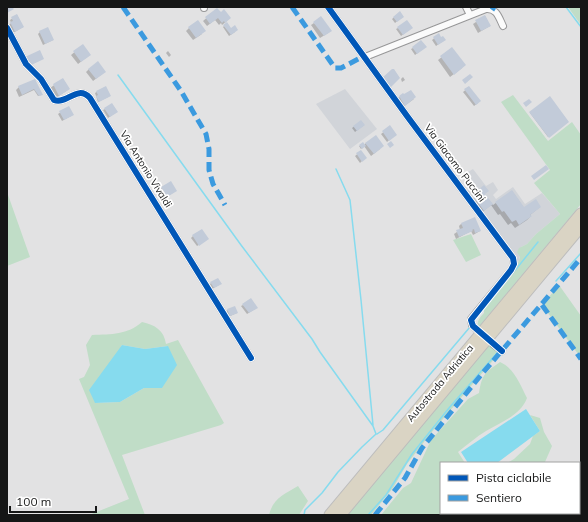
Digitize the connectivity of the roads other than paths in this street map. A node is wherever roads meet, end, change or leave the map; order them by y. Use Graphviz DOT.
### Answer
graph roads {
  1 [pos="328,7"];
  2 [pos="466,7"];
  3 [pos="470,15"];
  4 [pos="503,26"];
  5 [pos="7,28"];
  6 [pos="365,58"];
  7 [pos="581,214"];
  8 [pos="581,226"];
  9 [pos="477,330"];
  10 [pos="493,344"];
  11 [pos="502,352"];
  12 [pos="251,358"];
  13 [pos="330,515"];
  14 [pos="340,515"];
  1 -- 6 [label="street, Via Giacomo Puccini"];
  2 -- 3 [label="street"];
  3 -- 4 [label="street"];
  3 -- 6 [label="street"];
  5 -- 12 [label="street, Via Antonio Vivaldi"];
  6 -- 9 [label="street, Via Giacomo Puccini"];
  7 -- 13 [label="highway, Autostrada Adriatica"];
  8 -- 14 [label="highway, Autostrada Adriatica"];
  10 -- 11 [label="street"];
}
